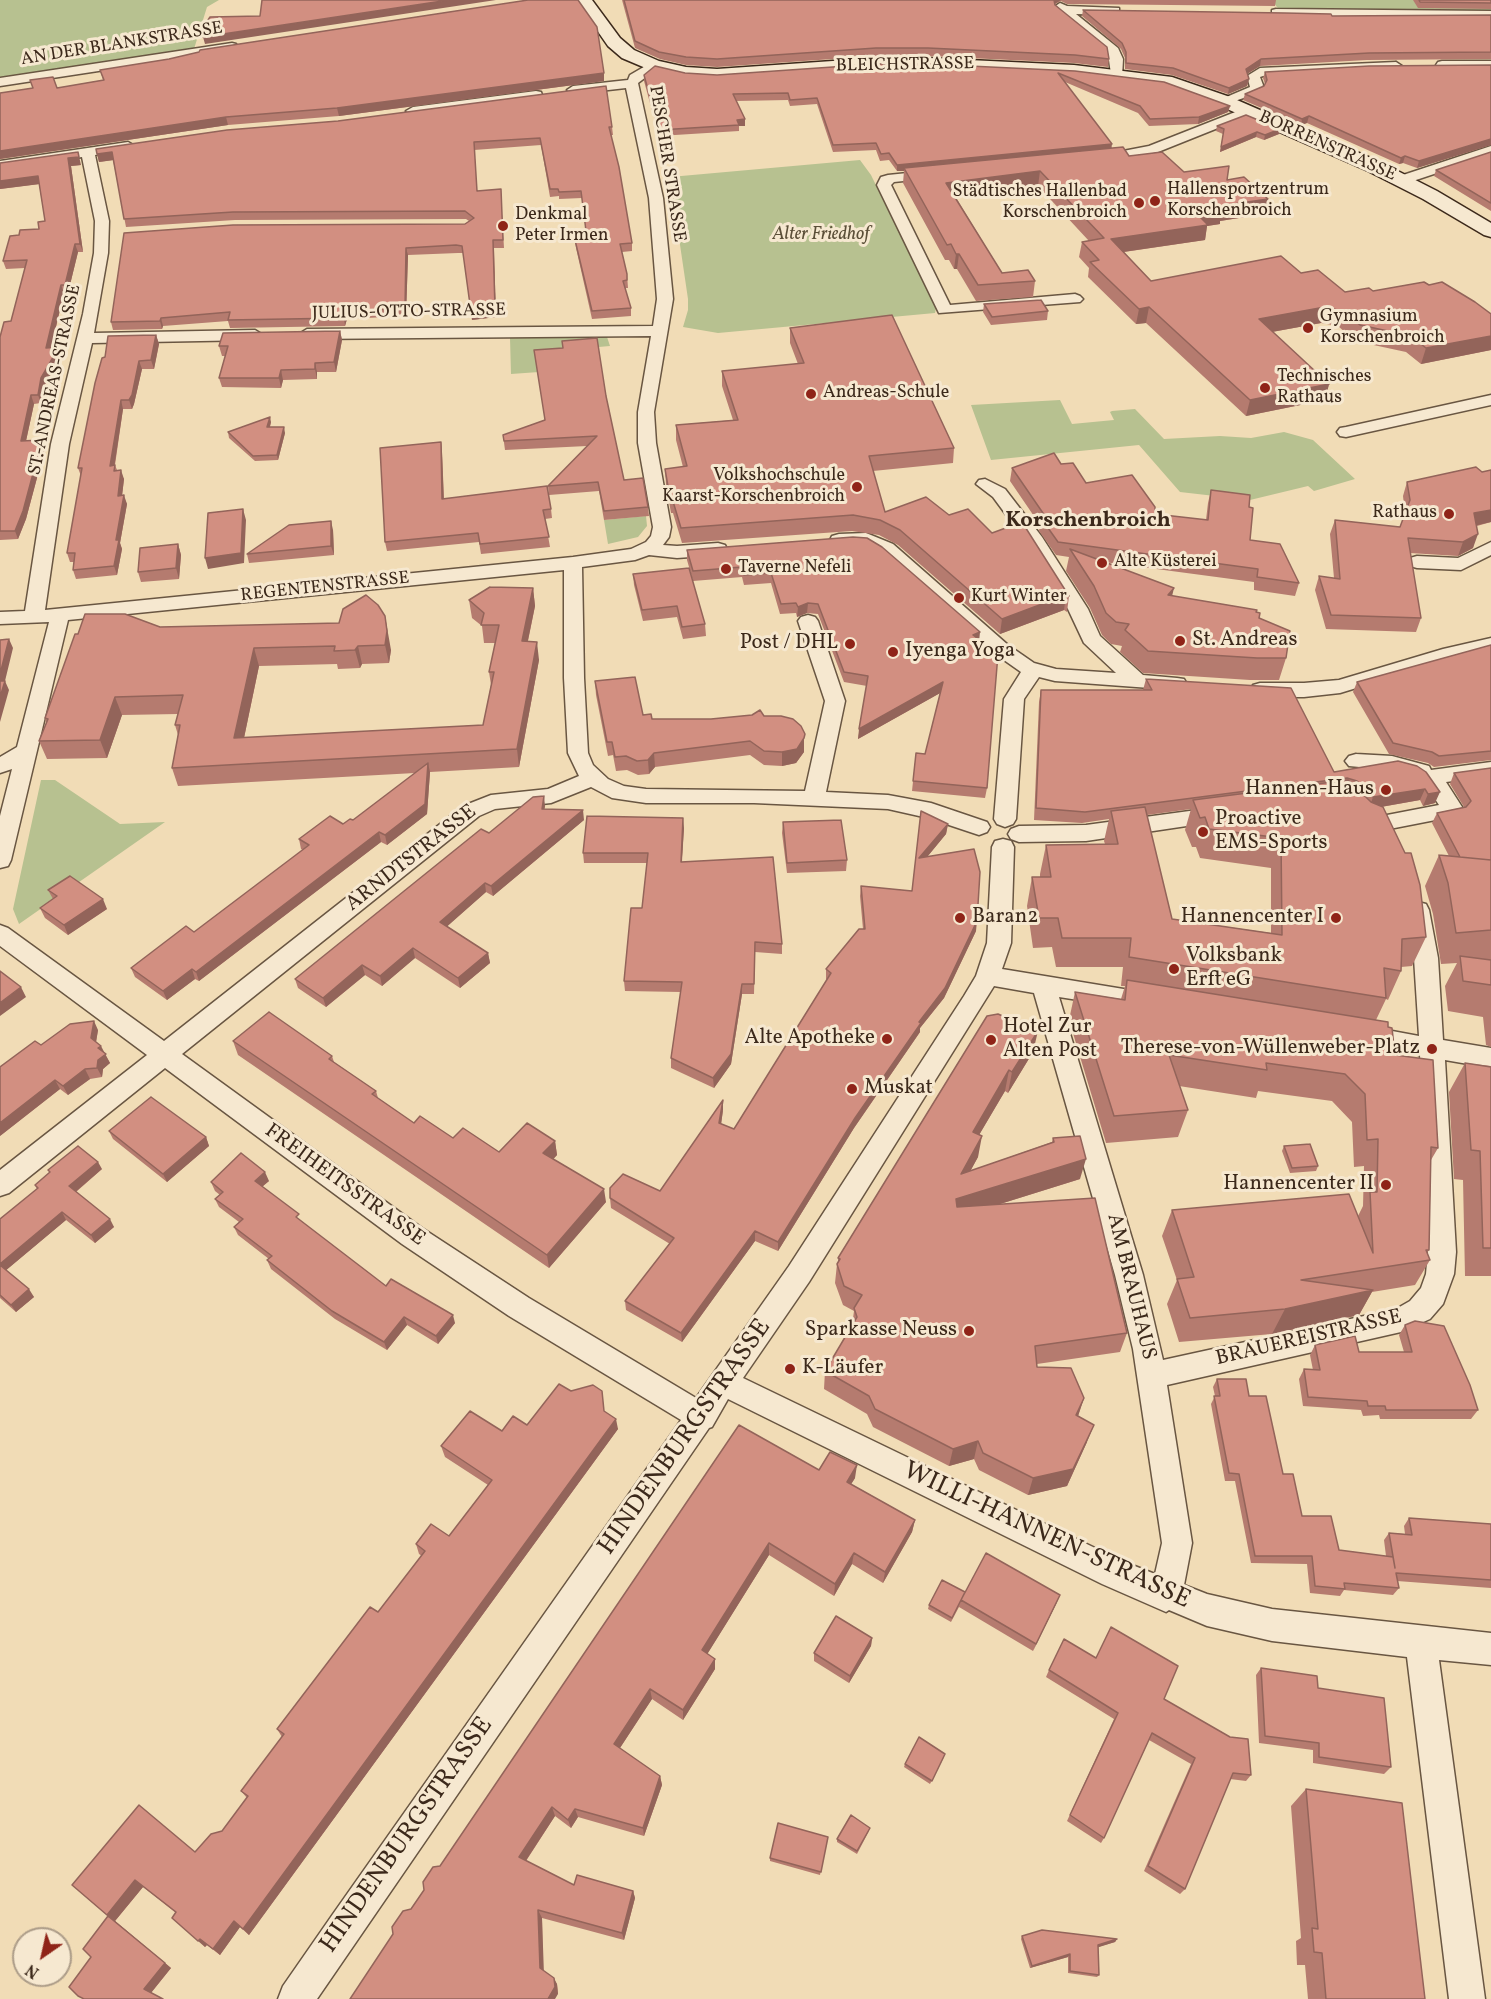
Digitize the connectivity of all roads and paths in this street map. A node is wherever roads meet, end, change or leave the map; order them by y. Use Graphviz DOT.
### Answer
graph roads {
  1 [pos="584,0"];
  2 [pos="1059,5"];
  3 [pos="1130,11"];
  4 [pos="1266,13"];
  5 [pos="1491,15"];
  6 [pos="244,45"];
  7 [pos="654,65"];
  8 [pos="1491,65"];
  9 [pos="1407,66"];
  10 [pos="1428,66"];
  11 [pos="1117,74"];
  12 [pos="1156,79"];
  13 [pos="0,82"];
  14 [pos="632,83"];
  15 [pos="1224,102"];
  16 [pos="1248,111"];
  17 [pos="395,114"];
  18 [pos="138,144"];
  19 [pos="1491,150"];
  20 [pos="88,152"];
  21 [pos="1082,161"];
  22 [pos="0,165"];
  23 [pos="955,172"];
  24 [pos="1402,180"];
  25 [pos="1491,231"];
  26 [pos="1075,299"];
  27 [pos="660,331"];
  28 [pos="86,338"];
  29 [pos="1491,400"];
  30 [pos="1346,432"];
  31 [pos="985,484"];
  32 [pos="821,542"];
  33 [pos="736,548"];
  34 [pos="1491,548"];
  35 [pos="648,549"];
  36 [pos="1417,562"];
  37 [pos="573,563"];
  38 [pos="60,615"];
  39 [pos="34,617"];
  40 [pos="0,618"];
  41 [pos="808,621"];
  42 [pos="1491,644"];
  43 [pos="1034,669"];
  44 [pos="1137,681"];
  45 [pos="1193,685"];
  46 [pos="1238,688"];
  47 [pos="28,750"];
  48 [pos="1356,761"];
  49 [pos="0,766"];
  50 [pos="1491,769"];
  51 [pos="1431,777"];
  52 [pos="593,778"];
  53 [pos="814,798"];
  54 [pos="1240,812"];
  55 [pos="1009,833"];
  56 [pos="1394,843"];
  57 [pos="0,860"];
  58 [pos="1414,892"];
  59 [pos="0,934"];
  60 [pos="988,976"];
  61 [pos="1044,985"];
  62 [pos="1174,1005"];
  63 [pos="1342,1032"];
  64 [pos="1432,1048"];
  65 [pos="163,1055"];
  66 [pos="1489,1058"];
  67 [pos="0,1185"];
  68 [pos="1152,1375"];
  69 [pos="725,1383"];
  70 [pos="702,1417"];
  71 [pos="1166,1596"];
  72 [pos="1421,1643"];
  73 [pos="1491,1649"];
  74 [pos="296,1999"];
  75 [pos="1467,1999"];
  1 -- 7 [label="main road, PESCHER STRASSE"];
  2 -- 3 [label="street"];
  2 -- 11 [label="street"];
  4 -- 5 [label="street"];
  6 -- 13 [label="street, AN DER BLANKSTRASSE"];
  7 -- 11 [label="main road, BLEICHSTRASSE"];
  7 -- 14 [label="street, PESCHER STRASSE"];
  8 -- 10 [label="street"];
  9 -- 15 [label="street"];
  11 -- 12 [label="main road, BLEICHSTRASSE"];
  12 -- 15 [label="main road, BORRENSTRASSE"];
  14 -- 17 [label="street"];
  14 -- 27 [label="street, PESCHER STRASSE"];
  15 -- 16 [label="main road, BORRENSTRASSE"];
  16 -- 21 [label="street"];
  16 -- 24 [label="main road, BORRENSTRASSE"];
  18 -- 20 [label="street"];
  19 -- 24 [label="street"];
  20 -- 22 [label="street"];
  20 -- 28 [label="street, ST.-ANDREAS-STRASSE"];
  23 -- 26 [label="street"];
  24 -- 25 [label="main road, BORRENSTRASSE"];
  27 -- 28 [label="street, JULIUS-OTTO-STRASSE"];
  27 -- 35 [label="street, PESCHER STRASSE"];
  28 -- 39 [label="street, ST.-ANDREAS-STRASSE"];
  29 -- 30 [label="street"];
  31 -- 44 [label="street"];
  32 -- 43 [label="street"];
  33 -- 35 [label="street"];
  34 -- 36 [label="street"];
  35 -- 37 [label="street, REGENTENSTRASSE"];
  37 -- 38 [label="street, REGENTENSTRASSE"];
  37 -- 52 [label="street"];
  38 -- 39 [label="street, REGENTENSTRASSE"];
  38 -- 47 [label="street"];
  39 -- 40 [label="street, REGENTENSTRASSE"];
  41 -- 53 [label="street"];
  42 -- 46 [label="street"];
  43 -- 44 [label="street"];
  43 -- 55 [label="street, HINDENBURGSTRASSE"];
  44 -- 45 [label="street"];
  47 -- 49 [label="street"];
  47 -- 57 [label="street"];
  48 -- 51 [label="street"];
  50 -- 51 [label="street"];
  51 -- 56 [label="street"];
  52 -- 53 [label="street"];
  52 -- 65 [label="street, ARNDTSTRASSE"];
  53 -- 55 [label="street"];
  54 -- 55 [label="street"];
  55 -- 60 [label="street, HINDENBURGSTRASSE"];
  58 -- 64 [label="street"];
  59 -- 65 [label="street, FREIHEITSSTRASSE"];
  60 -- 61 [label="street"];
  60 -- 69 [label="street, HINDENBURGSTRASSE"];
  61 -- 62 [label="street"];
  61 -- 68 [label="street, AM BRAUHAUS"];
  63 -- 64 [label="street"];
  64 -- 66 [label="street"];
  64 -- 68 [label="street, BRAUEREISTRASSE"];
  65 -- 67 [label="street, ARNDTSTRASSE"];
  65 -- 70 [label="street, FREIHEITSSTRASSE"];
  68 -- 71 [label="street, AM BRAUHAUS"];
  69 -- 70 [label="street, HINDENBURGSTRASSE"];
  69 -- 71 [label="street, WILLI-HANNEN-STRASSE"];
  70 -- 74 [label="street, HINDENBURGSTRASSE"];
  71 -- 72 [label="street, WILLI-HANNEN-STRASSE"];
  72 -- 73 [label="street, WILLI-HANNEN-STRASSE"];
  72 -- 75 [label="street"];
}
